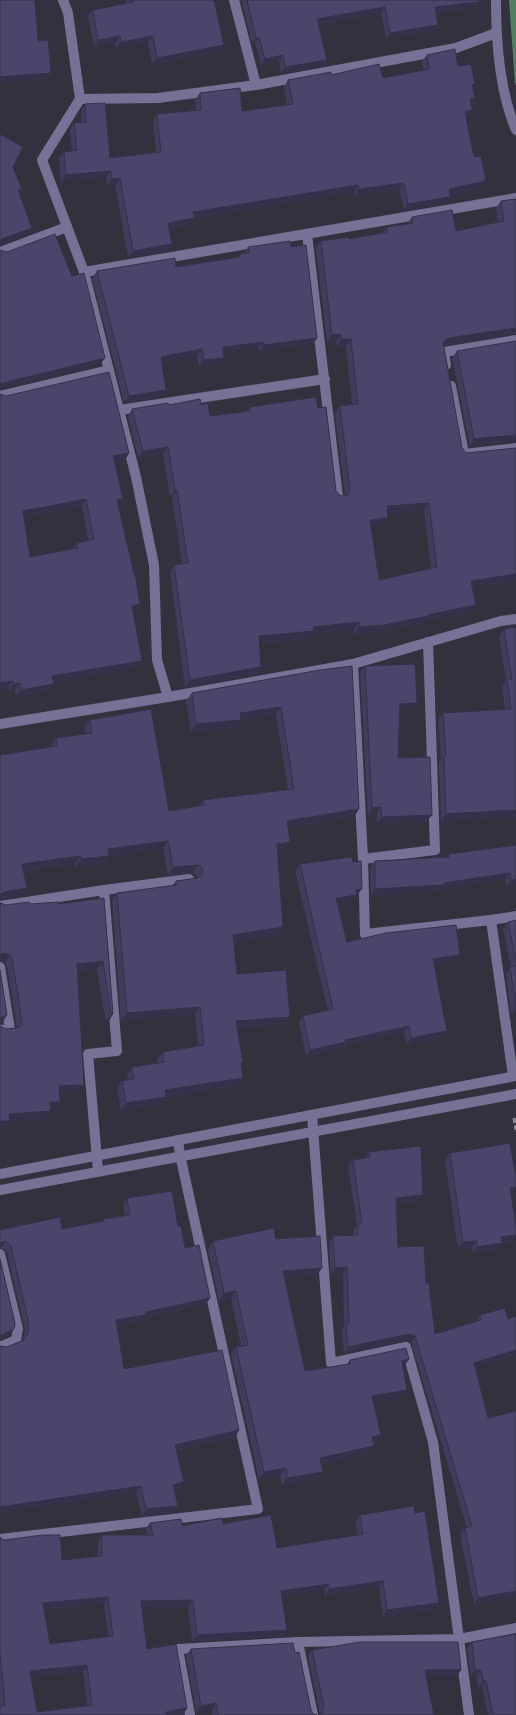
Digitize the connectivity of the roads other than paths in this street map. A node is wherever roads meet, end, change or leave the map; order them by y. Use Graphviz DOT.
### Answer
graph roads {
  1 [pos="63,0"];
  2 [pos="234,0"];
  3 [pos="496,0"];
  4 [pos="496,33"];
  5 [pos="256,85"];
  6 [pos="80,100"];
  7 [pos="516,130"];
  8 [pos="516,198"];
  9 [pos="67,226"];
  10 [pos="308,234"];
  11 [pos="0,252"];
  12 [pos="84,272"];
  13 [pos="516,340"];
  14 [pos="108,370"];
  15 [pos="325,379"];
  16 [pos="0,396"];
  17 [pos="118,410"];
  18 [pos="516,448"];
  19 [pos="338,497"];
  20 [pos="516,619"];
  21 [pos="428,642"];
  22 [pos="353,664"];
  23 [pos="168,697"];
  24 [pos="0,724"];
  25 [pos="363,859"];
  26 [pos="191,879"];
  27 [pos="104,890"];
  28 [pos="0,906"];
  29 [pos="516,916"];
  30 [pos="491,920"];
  31 [pos="0,968"];
  32 [pos="0,1030"];
  33 [pos="514,1076"];
  34 [pos="516,1094"];
  35 [pos="312,1115"];
  36 [pos="314,1131"];
  37 [pos="178,1140"];
  38 [pos="180,1155"];
  39 [pos="97,1156"];
  40 [pos="98,1171"];
  41 [pos="0,1174"];
  42 [pos="0,1190"];
  43 [pos="0,1254"];
  44 [pos="0,1348"];
  45 [pos="0,1539"];
  46 [pos="516,1628"];
  47 [pos="459,1639"];
  48 [pos="298,1642"];
  49 [pos="190,1715"];
  50 [pos="313,1715"];
  51 [pos="469,1715"];
  1 -- 6 [label="street"];
  2 -- 5 [label="street"];
  3 -- 4 [label="street"];
  4 -- 5 [label="street"];
  4 -- 7 [label="street"];
  5 -- 6 [label="street"];
  6 -- 9 [label="street"];
  8 -- 10 [label="street"];
  9 -- 11 [label="street"];
  9 -- 12 [label="street"];
  10 -- 12 [label="street"];
  10 -- 15 [label="street"];
  12 -- 14 [label="street"];
  13 -- 18 [label="street"];
  14 -- 16 [label="street"];
  14 -- 17 [label="street"];
  15 -- 17 [label="street"];
  15 -- 19 [label="street"];
  17 -- 23 [label="street"];
  20 -- 21 [label="street"];
  21 -- 22 [label="street"];
  21 -- 25 [label="street"];
  22 -- 23 [label="street"];
  22 -- 25 [label="street"];
  23 -- 24 [label="street"];
  25 -- 30 [label="street"];
  26 -- 27 [label="street"];
  27 -- 28 [label="street"];
  27 -- 39 [label="street"];
  29 -- 30 [label="street"];
  30 -- 33 [label="street"];
  31 -- 32 [label="street"];
  33 -- 35 [label="street"];
  34 -- 36 [label="street"];
  35 -- 36 [label="street"];
  35 -- 37 [label="street"];
  36 -- 38 [label="street"];
  36 -- 47 [label="street"];
  37 -- 38 [label="street"];
  37 -- 39 [label="street"];
  38 -- 40 [label="street"];
  38 -- 45 [label="street"];
  39 -- 40 [label="street"];
  39 -- 41 [label="street"];
  40 -- 42 [label="street"];
  43 -- 44 [label="street"];
  46 -- 47 [label="street"];
  47 -- 48 [label="street"];
  47 -- 51 [label="street"];
  48 -- 49 [label="street"];
  48 -- 50 [label="street"];
}
